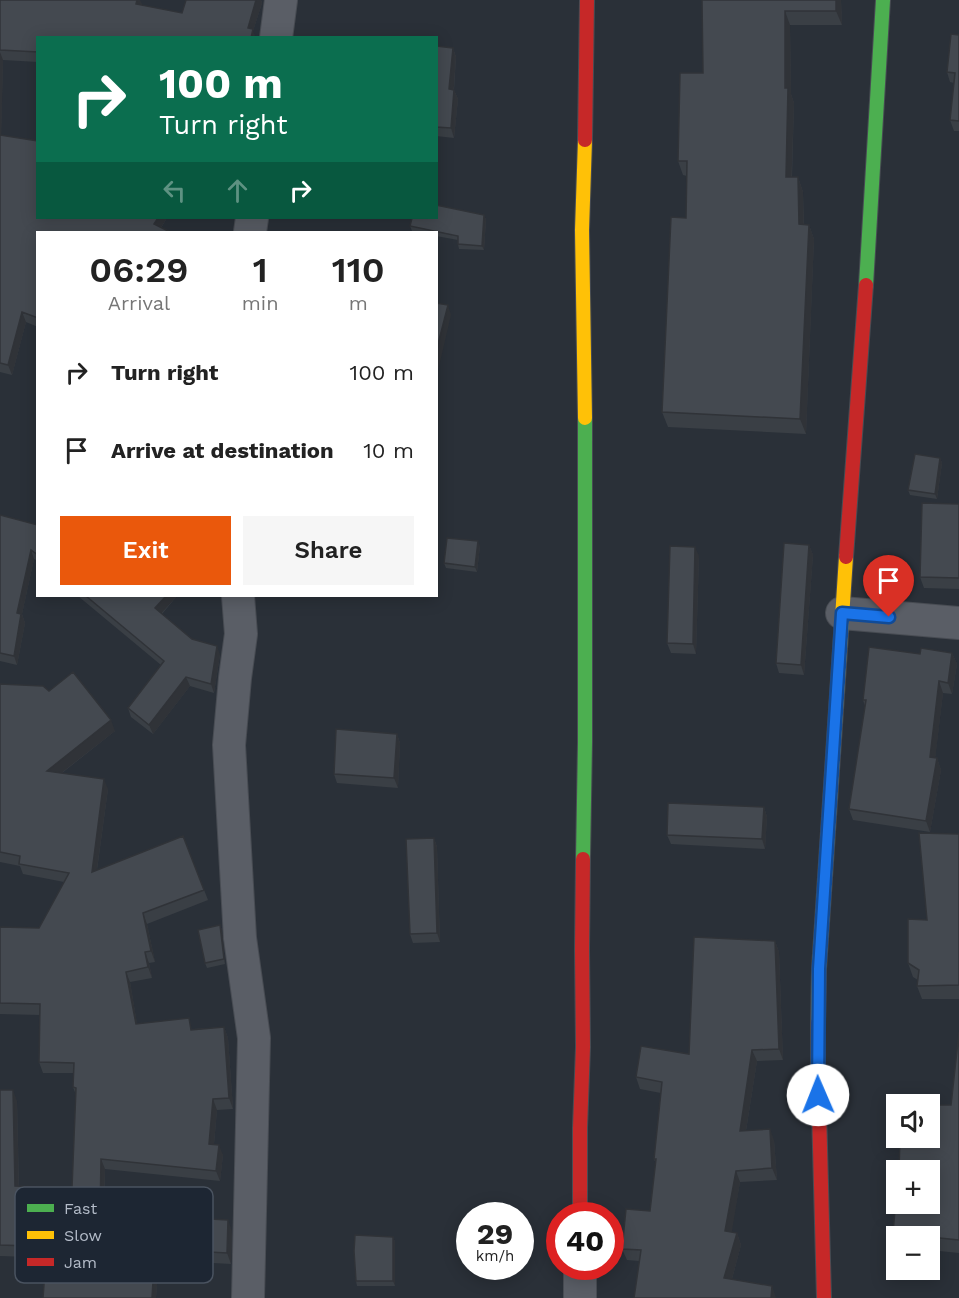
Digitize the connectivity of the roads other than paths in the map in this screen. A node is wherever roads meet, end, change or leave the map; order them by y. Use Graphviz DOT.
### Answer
graph roads {
  1 [pos="281,0"];
  2 [pos="587,0"];
  3 [pos="883,0"];
  4 [pos="276,36"];
  5 [pos="238,597"];
  6 [pos="842,613"];
  7 [pos="959,622"];
  8 [pos="580,1202"];
  9 [pos="580,1280"];
  10 [pos="248,1298"];
  11 [pos="580,1298"];
  12 [pos="824,1298"];
  1 -- 4 [label="street"];
  2 -- 8 [label="street"];
  3 -- 6 [label="street"];
  5 -- 10 [label="street"];
  6 -- 7 [label="street"];
  6 -- 12 [label="street"];
  9 -- 11 [label="street"];
}
